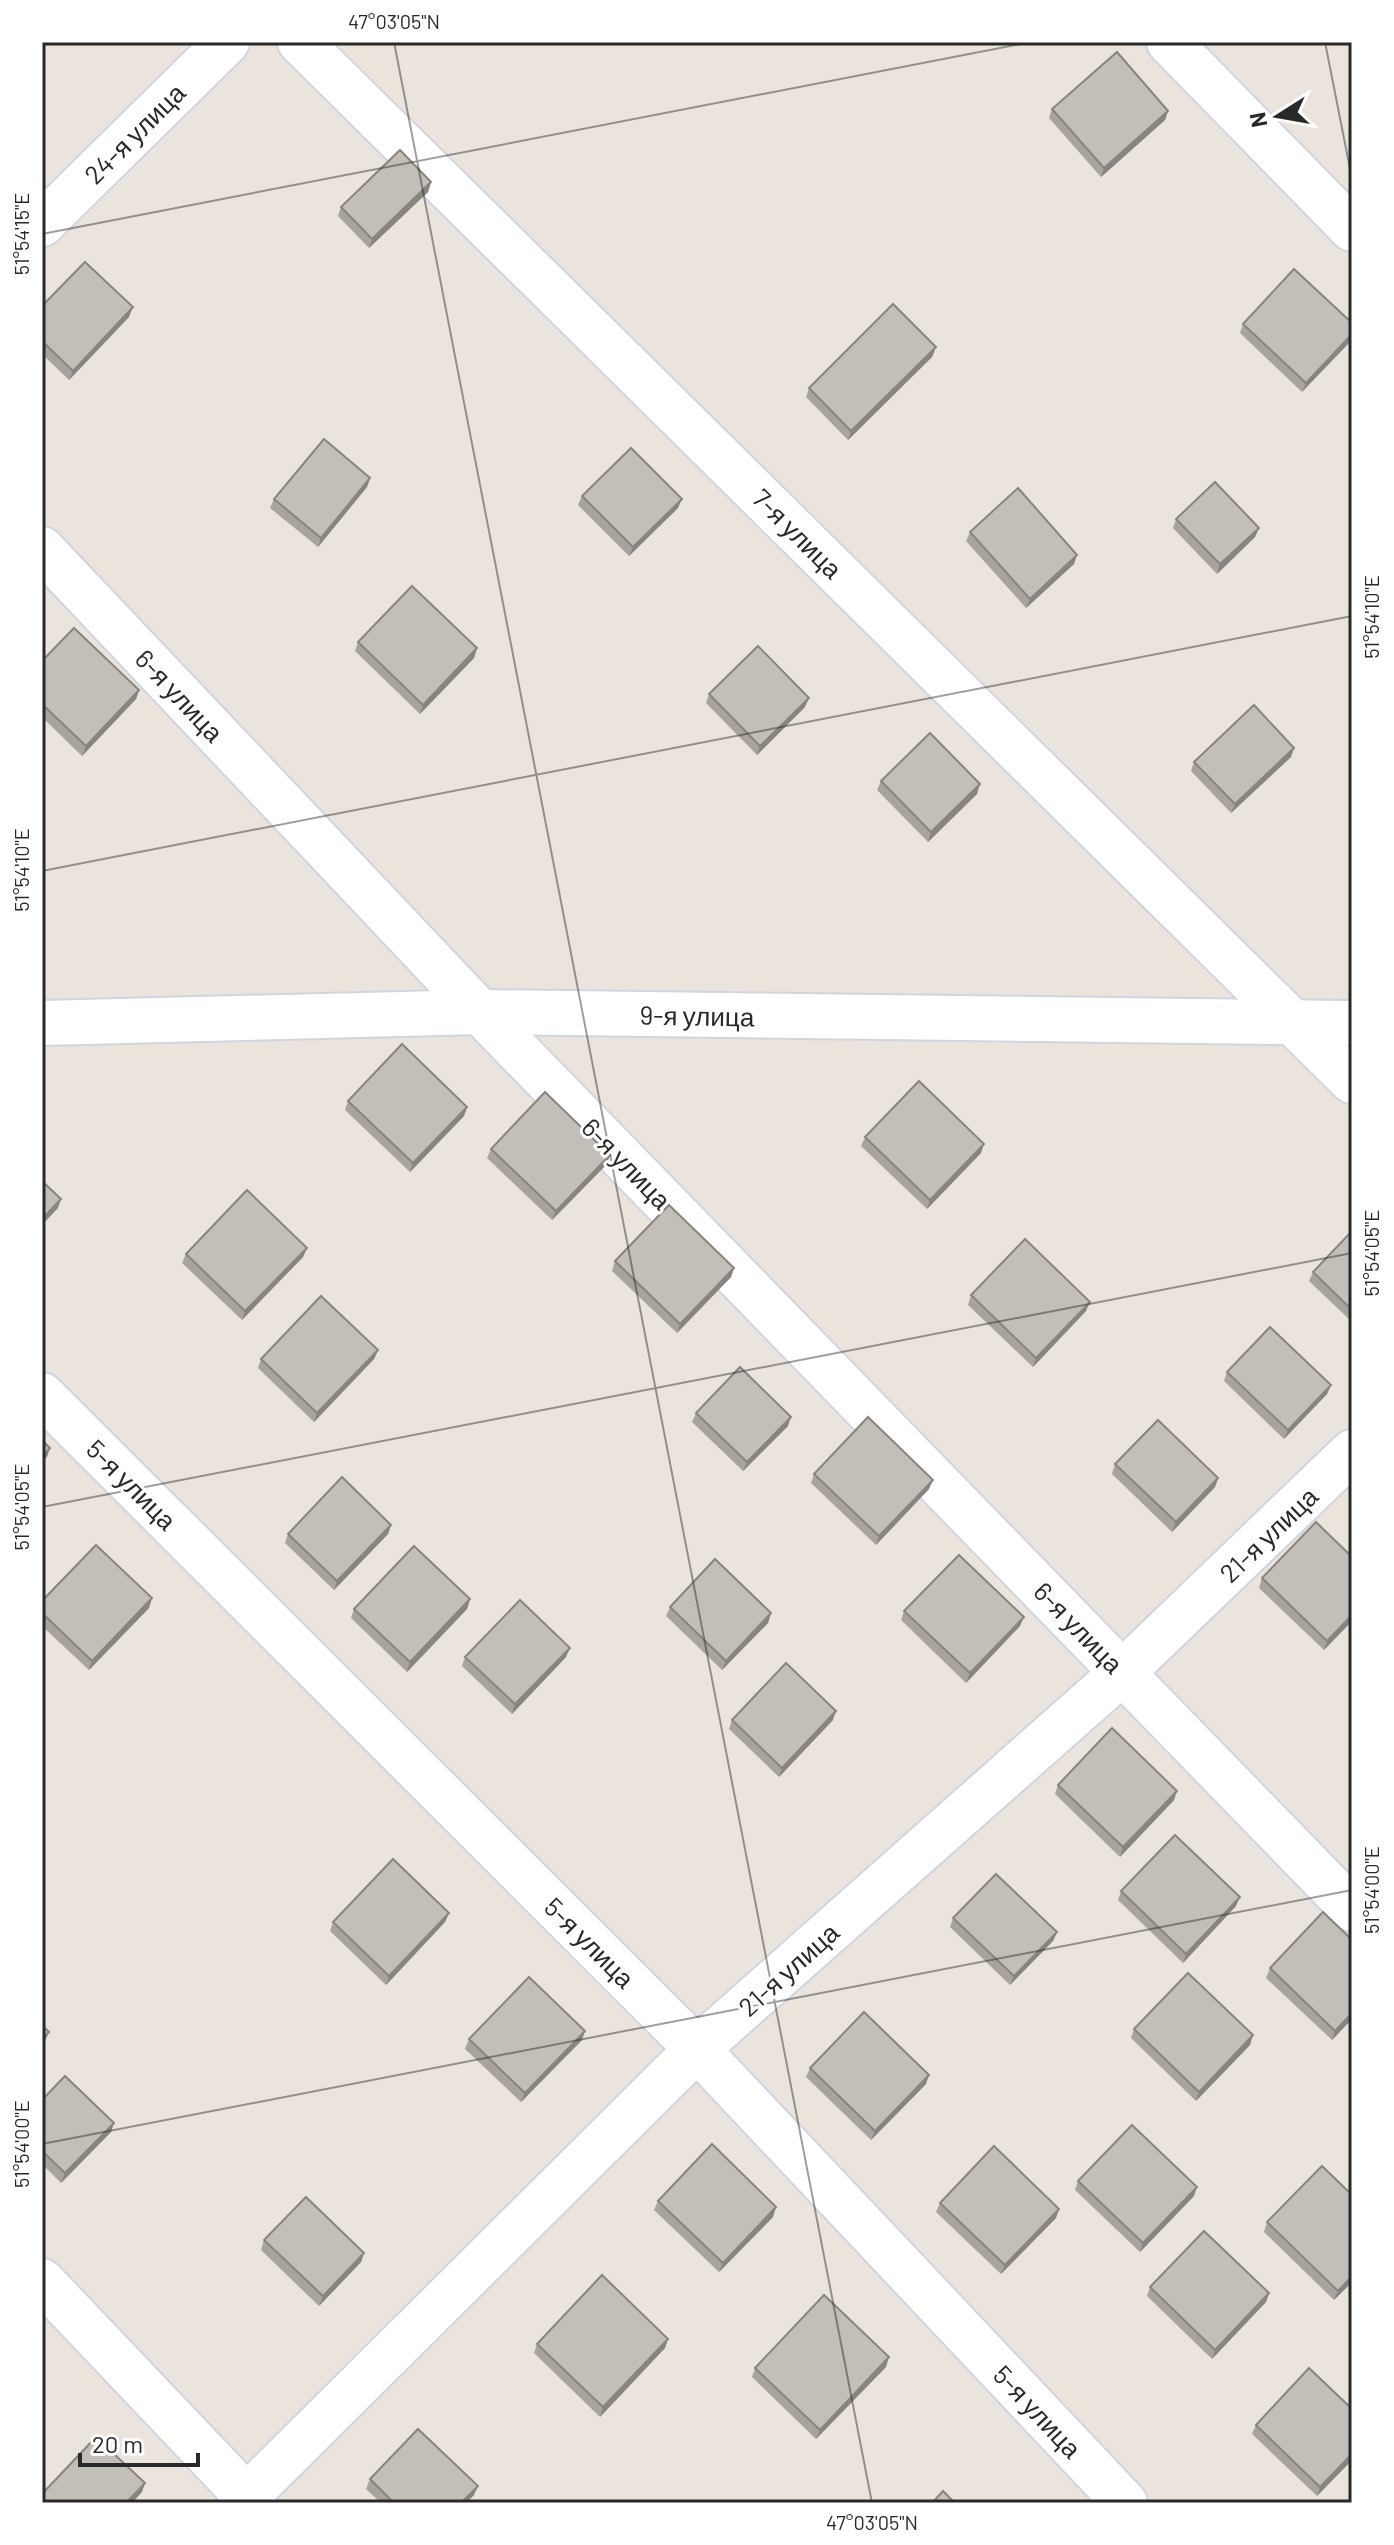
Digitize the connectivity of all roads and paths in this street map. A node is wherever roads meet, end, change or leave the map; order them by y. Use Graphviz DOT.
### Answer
graph roads {
  1 [pos="227,42"];
  2 [pos="300,42"];
  3 [pos="1169,42"];
  4 [pos="42,224"];
  5 [pos="1352,229"];
  6 [pos="42,549"];
  7 [pos="480,1012"];
  8 [pos="42,1023"];
  9 [pos="1352,1023"];
  10 [pos="1296,1024"];
  11 [pos="1352,1081"];
  12 [pos="42,1395"];
  13 [pos="1352,1452"];
  14 [pos="1123,1672"];
  15 [pos="1352,1909"];
  16 [pos="697,2049"];
  17 [pos="42,2281"];
  18 [pos="246,2501"];
  19 [pos="1125,2503"];
  1 -- 4 [label="street, 24-я улица"];
  2 -- 10 [label="street, 7-я улица"];
  3 -- 5 [label="street"];
  6 -- 7 [label="street, 6-я улица"];
  7 -- 8 [label="street, 9-я улица"];
  7 -- 10 [label="street, 9-я улица"];
  7 -- 14 [label="street, 6-я улица"];
  9 -- 10 [label="street, 9-я улица"];
  10 -- 11 [label="street, 7-я улица"];
  12 -- 16 [label="street, 5-я улица"];
  13 -- 14 [label="street, 21-я улица"];
  14 -- 15 [label="street, 6-я улица"];
  14 -- 16 [label="street, 21-я улица"];
  16 -- 18 [label="street, 21-я улица"];
  16 -- 19 [label="street, 5-я улица"];
  17 -- 18 [label="street"];
}
